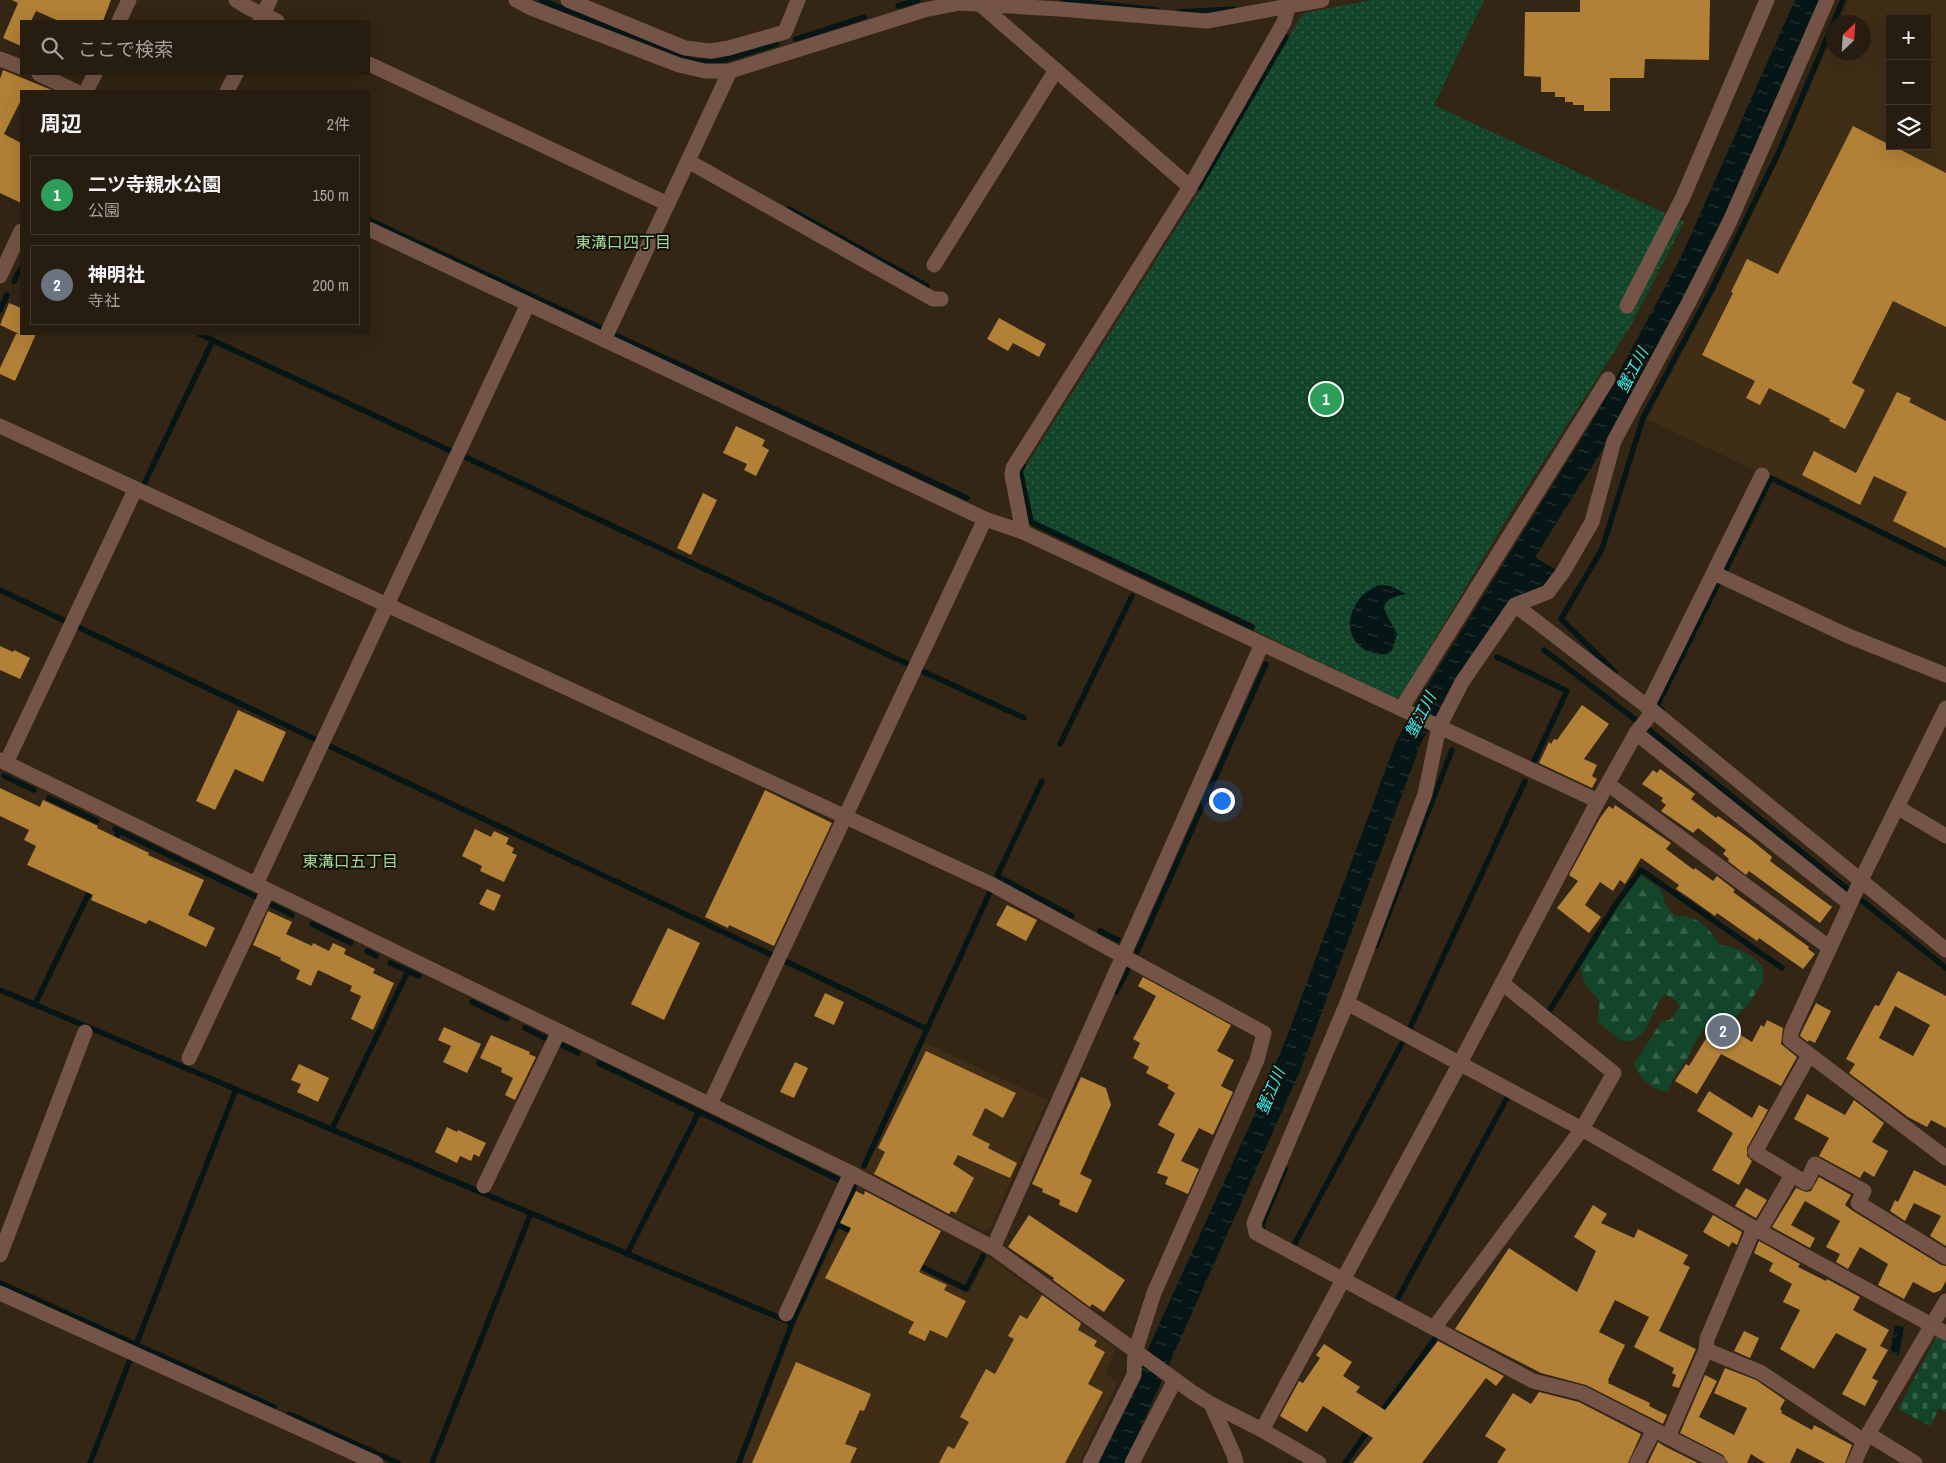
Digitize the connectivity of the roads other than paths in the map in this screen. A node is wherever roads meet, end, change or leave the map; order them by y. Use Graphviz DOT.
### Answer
graph roads {
  1 [pos="129,0"];
  2 [pos="236,0"];
  3 [pos="270,0"];
  4 [pos="516,0"];
  5 [pos="568,0"];
  6 [pos="798,0"];
  7 [pos="1322,0"];
  8 [pos="1767,0"];
  9 [pos="1827,0"];
  10 [pos="980,4"];
  11 [pos="1288,7"];
  12 [pos="267,19"];
  13 [pos="119,20"];
  14 [pos="0,59"];
  15 [pos="370,64"];
  16 [pos="20,67"];
  17 [pos="730,70"];
  18 [pos="1056,70"];
  19 [pos="41,75"];
  20 [pos="94,75"];
  21 [pos="236,75"];
  22 [pos="73,90"];
  23 [pos="86,90"];
  24 [pos="228,90"];
  25 [pos="688,161"];
  26 [pos="1190,187"];
  27 [pos="668,204"];
  28 [pos="370,230"];
  29 [pos="20,233"];
  30 [pos="934,265"];
  31 [pos="2,266"];
  32 [pos="941,299"];
  33 [pos="528,304"];
  34 [pos="1627,306"];
  35 [pos="604,340"];
  36 [pos="1608,379"];
  37 [pos="0,426"];
  38 [pos="1762,475"];
  39 [pos="135,490"];
  40 [pos="985,519"];
  41 [pos="1023,532"];
  42 [pos="1714,573"];
  43 [pos="386,605"];
  44 [pos="1516,605"];
  45 [pos="1262,644"];
  46 [pos="1946,675"];
  47 [pos="1946,708"];
  48 [pos="1401,709"];
  49 [pos="1649,712"];
  50 [pos="1439,727"];
  51 [pos="1637,732"];
  52 [pos="3,762"];
  53 [pos="1608,784"];
  54 [pos="1598,801"];
  55 [pos="1897,807"];
  56 [pos="845,817"];
  57 [pos="1946,836"];
  58 [pos="1860,883"];
  59 [pos="262,887"];
  60 [pos="1851,902"];
  61 [pos="1830,948"];
  62 [pos="1946,950"];
  63 [pos="1123,956"];
  64 [pos="1502,982"];
  65 [pos="1347,1004"];
  66 [pos="559,1031"];
  67 [pos="85,1032"];
  68 [pos="1809,1055"];
  69 [pos="189,1058"];
  70 [pos="1460,1063"];
  71 [pos="710,1104"];
  72 [pos="1582,1129"];
  73 [pos="1946,1158"];
  74 [pos="850,1173"];
  75 [pos="1792,1175"];
  76 [pos="484,1186"];
  77 [pos="1757,1229"];
  78 [pos="993,1248"];
  79 [pos="0,1255"];
  80 [pos="1946,1257"];
  81 [pos="1342,1279"];
  82 [pos="0,1293"];
  83 [pos="1946,1301"];
  84 [pos="786,1314"];
  85 [pos="1932,1326"];
  86 [pos="1434,1328"];
  87 [pos="1946,1333"];
  88 [pos="1706,1350"];
  89 [pos="1138,1355"];
  90 [pos="1172,1378"];
  91 [pos="1211,1404"];
  92 [pos="1262,1430"];
  93 [pos="1654,1430"];
  94 [pos="1668,1437"];
  95 [pos="1866,1438"];
  96 [pos="376,1463"];
  97 [pos="1090,1463"];
  98 [pos="1132,1463"];
  99 [pos="1236,1463"];
  100 [pos="1319,1463"];
  101 [pos="1637,1463"];
  102 [pos="1719,1463"];
  103 [pos="1854,1463"];
  104 [pos="1915,1463"];
  1 -- 13 [label="street"];
  2 -- 12 [label="street"];
  3 -- 12 [label="street"];
  4 -- 17 [label="street"];
  5 -- 6 [label="street"];
  7 -- 11 [label="street"];
  8 -- 34 [label="street"];
  9 -- 44 [label="street"];
  10 -- 11 [label="street"];
  10 -- 17 [label="street"];
  10 -- 18 [label="street"];
  11 -- 26 [label="street"];
  14 -- 16 [label="street"];
  15 -- 27 [label="street"];
  17 -- 25 [label="street"];
  18 -- 26 [label="street"];
  18 -- 30 [label="street"];
  19 -- 22 [label="street"];
  20 -- 23 [label="street"];
  21 -- 24 [label="street"];
  25 -- 27 [label="street"];
  25 -- 32 [label="street"];
  26 -- 41 [label="street"];
  27 -- 35 [label="street"];
  28 -- 33 [label="street"];
  29 -- 31 [label="street"];
  33 -- 35 [label="street"];
  33 -- 43 [label="street"];
  35 -- 40 [label="street"];
  36 -- 48 [label="street"];
  37 -- 39 [label="street"];
  38 -- 42 [label="street"];
  39 -- 43 [label="street"];
  39 -- 52 [label="street"];
  40 -- 41 [label="street"];
  40 -- 56 [label="street"];
  41 -- 45 [label="street"];
  42 -- 46 [label="street"];
  42 -- 49 [label="street"];
  43 -- 56 [label="street"];
  43 -- 59 [label="street"];
  44 -- 49 [label="street"];
  44 -- 50 [label="street"];
  45 -- 48 [label="street"];
  45 -- 63 [label="street"];
  47 -- 55 [label="street"];
  48 -- 50 [label="street"];
  49 -- 51 [label="street"];
  49 -- 58 [label="street"];
  50 -- 54 [label="street"];
  50 -- 65 [label="street"];
  51 -- 53 [label="street"];
  51 -- 60 [label="street"];
  52 -- 59 [label="street"];
  53 -- 54 [label="street"];
  53 -- 61 [label="street"];
  54 -- 64 [label="street"];
  55 -- 57 [label="street"];
  55 -- 58 [label="street"];
  56 -- 63 [label="street"];
  56 -- 71 [label="street"];
  58 -- 60 [label="street"];
  58 -- 62 [label="street"];
  59 -- 66 [label="street"];
  59 -- 69 [label="street"];
  60 -- 61 [label="street"];
  61 -- 68 [label="street"];
  63 -- 78 [label="street"];
  63 -- 89 [label="street"];
  64 -- 70 [label="street"];
  64 -- 72 [label="street"];
  65 -- 70 [label="street"];
  65 -- 81 [label="street"];
  66 -- 71 [label="street"];
  66 -- 76 [label="street"];
  67 -- 79 [label="street"];
  68 -- 73 [label="street"];
  68 -- 75 [label="street"];
  70 -- 72 [label="street"];
  70 -- 81 [label="street"];
  71 -- 74 [label="street"];
  72 -- 77 [label="street"];
  72 -- 86 [label="street"];
  74 -- 78 [label="street"];
  74 -- 84 [label="street"];
  75 -- 77 [label="street"];
  75 -- 80 [label="street"];
  77 -- 85 [label="street"];
  77 -- 88 [label="street"];
  78 -- 89 [label="street"];
  81 -- 86 [label="street"];
  81 -- 92 [label="street"];
  82 -- 96 [label="street"];
  83 -- 85 [label="street"];
  85 -- 87 [label="street"];
  85 -- 95 [label="street"];
  86 -- 93 [label="street"];
  88 -- 94 [label="street"];
  88 -- 95 [label="street"];
  89 -- 90 [label="street"];
  89 -- 97 [label="street"];
  90 -- 91 [label="street"];
  90 -- 98 [label="street"];
  91 -- 92 [label="street"];
  91 -- 99 [label="street"];
  92 -- 100 [label="street"];
  93 -- 94 [label="street"];
  93 -- 101 [label="street"];
  94 -- 102 [label="street"];
  95 -- 103 [label="street"];
  95 -- 104 [label="street"];
}
